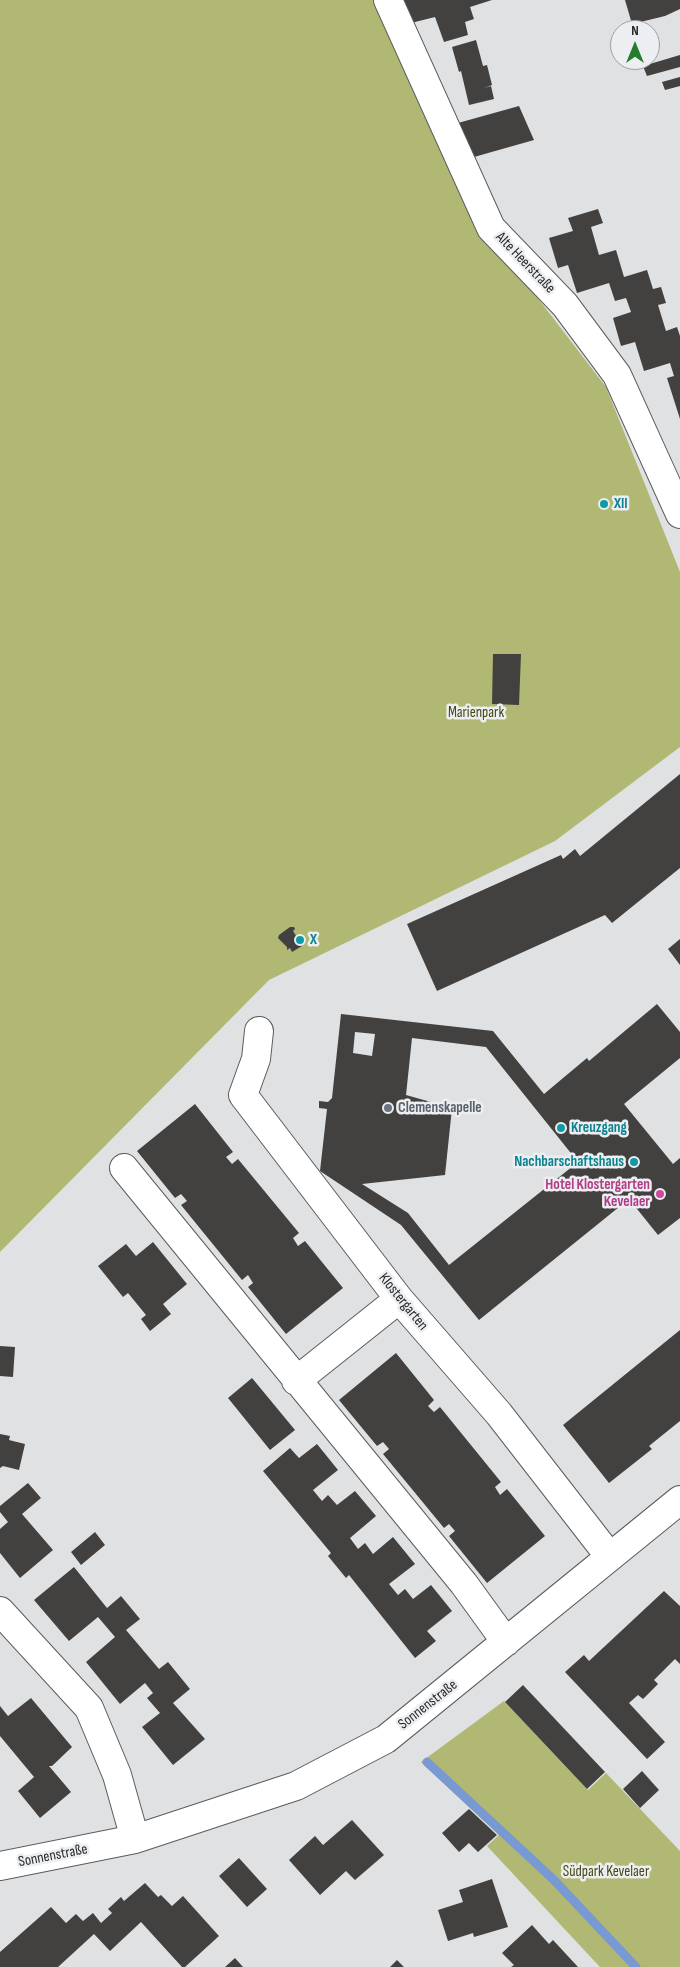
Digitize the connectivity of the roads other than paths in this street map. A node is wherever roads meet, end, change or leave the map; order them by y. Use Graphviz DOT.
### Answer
graph roads {
  1 [pos="388,0"];
  2 [pos="680,514"];
  3 [pos="259,1031"];
  4 [pos="124,1168"];
  5 [pos="400,1298"];
  6 [pos="296,1381"];
  7 [pos="680,1500"];
  8 [pos="610,1557"];
  9 [pos="0,1611"];
  10 [pos="506,1642"];
  11 [pos="135,1839"];
  12 [pos="0,1866"];
  1 -- 2 [label="street, Alte Heerstraße"];
  3 -- 5 [label="street, Klostergarten"];
  4 -- 6 [label="street"];
  5 -- 6 [label="street"];
  5 -- 8 [label="street, Klostergarten"];
  6 -- 10 [label="street"];
  7 -- 8 [label="street, Sonnenstraße"];
  8 -- 10 [label="street, Sonnenstraße"];
  9 -- 11 [label="street"];
  10 -- 11 [label="street, Sonnenstraße"];
  11 -- 12 [label="street, Sonnenstraße"];
}
